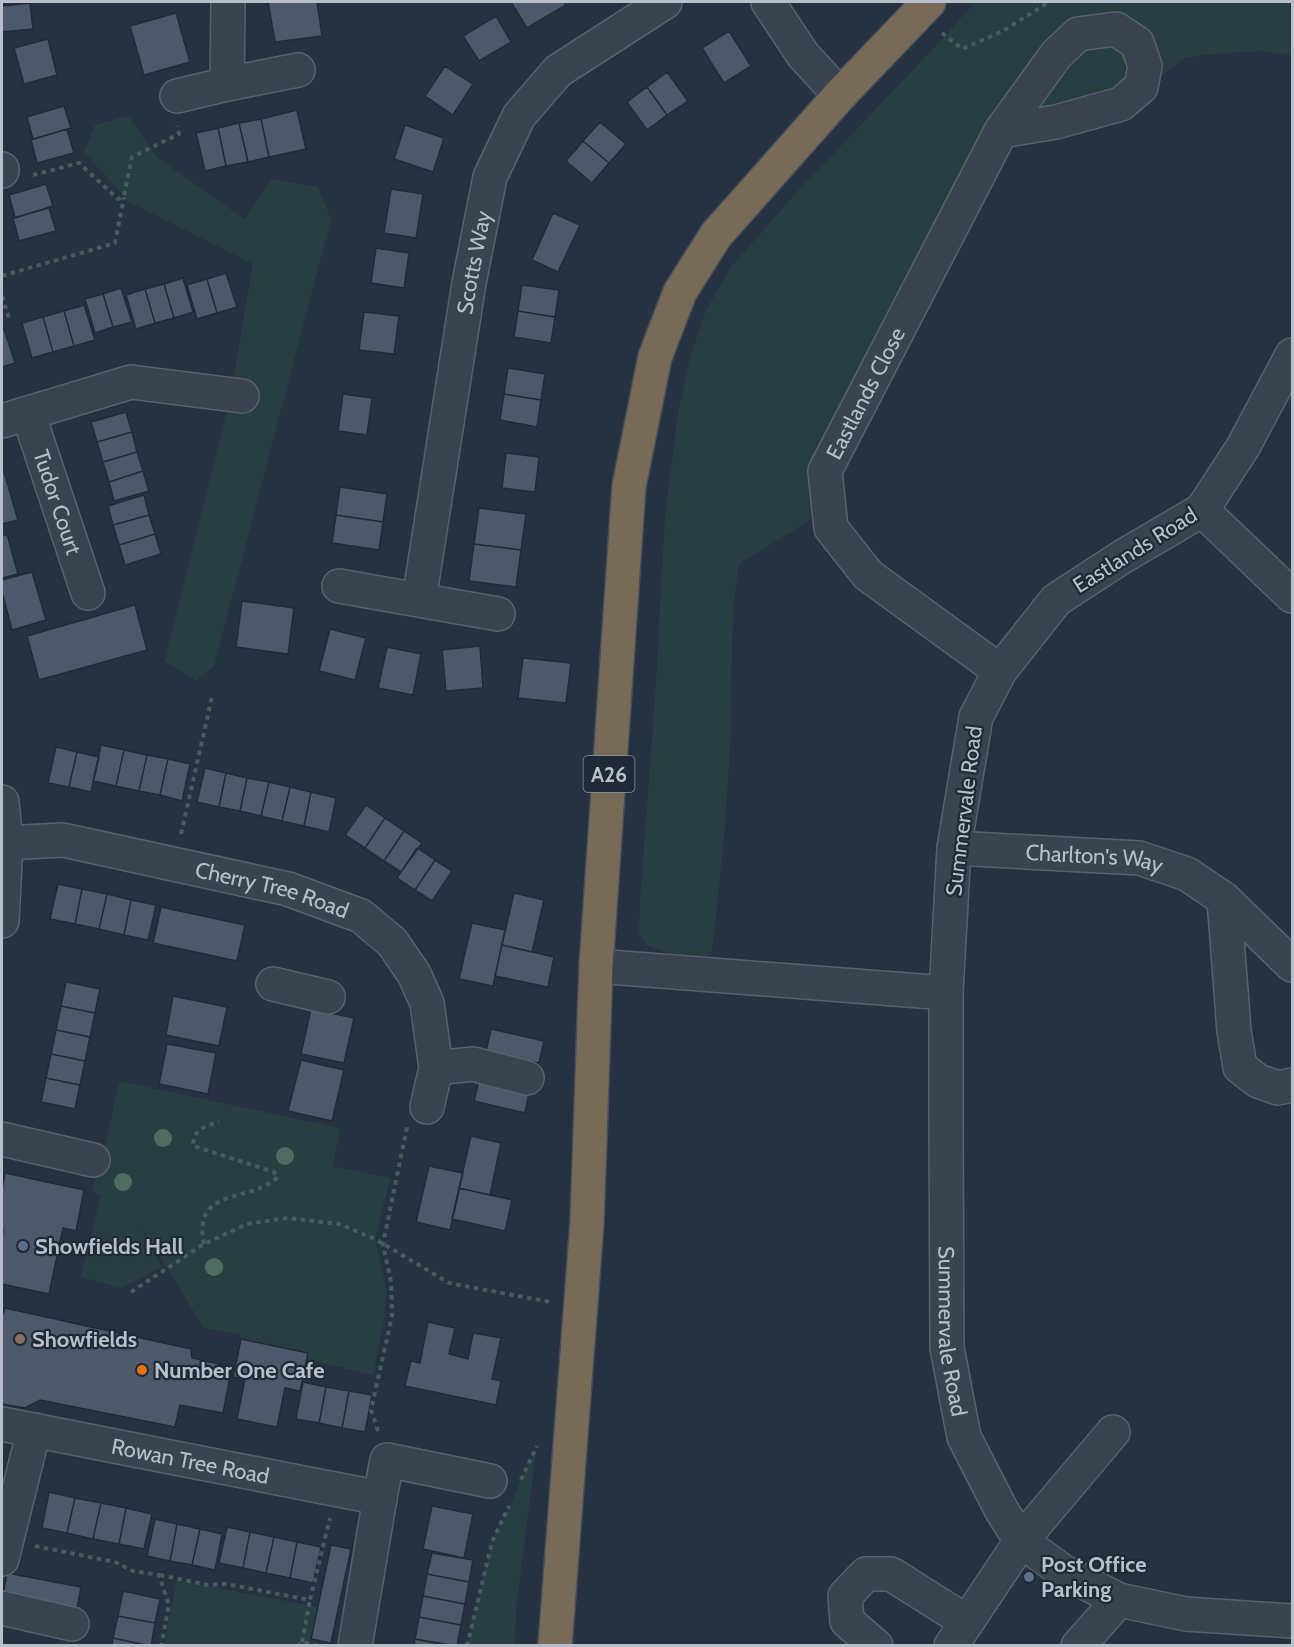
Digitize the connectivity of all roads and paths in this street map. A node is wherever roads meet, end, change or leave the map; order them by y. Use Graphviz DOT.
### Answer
graph roads {
  1 [pos="228,2"];
  2 [pos="665,2"];
  3 [pos="768,2"];
  4 [pos="1049,2"];
  5 [pos="923,8"];
  6 [pos="298,70"];
  7 [pos="227,84"];
  8 [pos="840,95"];
  9 [pos="177,96"];
  10 [pos="1001,131"];
  11 [pos="2,170"];
  12 [pos="124,196"];
  13 [pos="2,276"];
  14 [pos="2,296"];
  15 [pos="10,322"];
  16 [pos="1293,355"];
  17 [pos="242,396"];
  18 [pos="15,417"];
  19 [pos="1202,510"];
  20 [pos="339,586"];
  21 [pos="88,593"];
  22 [pos="1293,596"];
  23 [pos="419,600"];
  24 [pos="498,614"];
  25 [pos="1000,671"];
  26 [pos="212,697"];
  27 [pos="2,802"];
  28 [pos="6,843"];
  29 [pos="954,848"];
  30 [pos="175,864"];
  31 [pos="1224,898"];
  32 [pos="2,921"];
  33 [pos="1293,965"];
  34 [pos="596,966"];
  35 [pos="273,984"];
  36 [pos="946,993"];
  37 [pos="328,997"];
  38 [pos="436,1068"];
  39 [pos="527,1078"];
  40 [pos="1293,1085"];
  41 [pos="427,1107"];
  42 [pos="219,1122"];
  43 [pos="2,1139"];
  44 [pos="93,1160"];
  45 [pos="204,1244"];
  46 [pos="382,1244"];
  47 [pos="131,1292"];
  48 [pos="553,1302"];
  49 [pos="2,1424"];
  50 [pos="34,1430"];
  51 [pos="1113,1432"];
  52 [pos="538,1439"];
  53 [pos="387,1460"];
  54 [pos="508,1488"];
  55 [pos="337,1490"];
  56 [pos="380,1498"];
  57 [pos="35,1534"];
  58 [pos="1021,1541"];
  59 [pos="2,1559"];
  60 [pos="159,1575"];
  61 [pos="310,1600"];
  62 [pos="1119,1600"];
  63 [pos="2,1608"];
  64 [pos="72,1624"];
  65 [pos="1288,1630"];
  66 [pos="959,1634"];
  67 [pos="302,1642"];
  68 [pos="161,1646"];
  69 [pos="297,1646"];
  70 [pos="319,1646"];
  71 [pos="355,1646"];
  72 [pos="467,1646"];
  73 [pos="555,1646"];
  74 [pos="876,1646"];
  75 [pos="1078,1646"];
  1 -- 7 [label="street"];
  2 -- 23 [label="street, Scotts Way"];
  3 -- 8 [label="street"];
  4 -- 5 [label="path"];
  5 -- 8 [label="highway, A26"];
  6 -- 7 [label="street"];
  7 -- 9 [label="street"];
  8 -- 34 [label="highway, A26"];
  9 -- 12 [label="path"];
  10 -- 25 [label="street, Eastlands Close"];
  11 -- 12 [label="path"];
  12 -- 13 [label="path"];
  14 -- 15 [label="path"];
  16 -- 19 [label="street, Eastlands Road"];
  17 -- 18 [label="street, Tudor Court"];
  18 -- 21 [label="street, Tudor Court"];
  19 -- 22 [label="street"];
  19 -- 25 [label="street, Eastlands Road"];
  20 -- 23 [label="street"];
  23 -- 24 [label="street"];
  25 -- 29 [label="street, Summervale Road"];
  26 -- 30 [label="path"];
  27 -- 28 [label="street"];
  28 -- 30 [label="street, Cherry Tree Road"];
  28 -- 32 [label="street"];
  29 -- 31 [label="street, Charlton's Way"];
  29 -- 36 [label="street, Summervale Road"];
  30 -- 38 [label="street, Cherry Tree Road"];
  31 -- 33 [label="street, Charlton's Way"];
  31 -- 40 [label="street"];
  34 -- 36 [label="street"];
  34 -- 73 [label="highway, A26"];
  35 -- 37 [label="street"];
  36 -- 58 [label="street, Summervale Road"];
  38 -- 39 [label="street"];
  38 -- 41 [label="street, Cherry Tree Road"];
  41 -- 46 [label="path"];
  42 -- 45 [label="path"];
  43 -- 44 [label="street"];
  45 -- 46 [label="path"];
  45 -- 47 [label="path"];
  46 -- 48 [label="path"];
  46 -- 53 [label="path"];
  49 -- 50 [label="street, Rowan Tree Road"];
  50 -- 55 [label="street, Rowan Tree Road"];
  50 -- 59 [label="street"];
  51 -- 58 [label="street"];
  52 -- 54 [label="path"];
  53 -- 54 [label="street"];
  53 -- 56 [label="street"];
  54 -- 72 [label="path"];
  55 -- 56 [label="street, Rowan Tree Road"];
  55 -- 61 [label="path"];
  56 -- 71 [label="street"];
  57 -- 60 [label="path"];
  58 -- 62 [label="street, Summervale Road"];
  58 -- 66 [label="street"];
  60 -- 61 [label="path"];
  60 -- 68 [label="path"];
  61 -- 67 [label="path"];
  62 -- 65 [label="street, Summervale Road"];
  62 -- 75 [label="street"];
  63 -- 64 [label="street"];
  66 -- 74 [label="street"];
  67 -- 69 [label="path"];
  67 -- 70 [label="path"];
}
